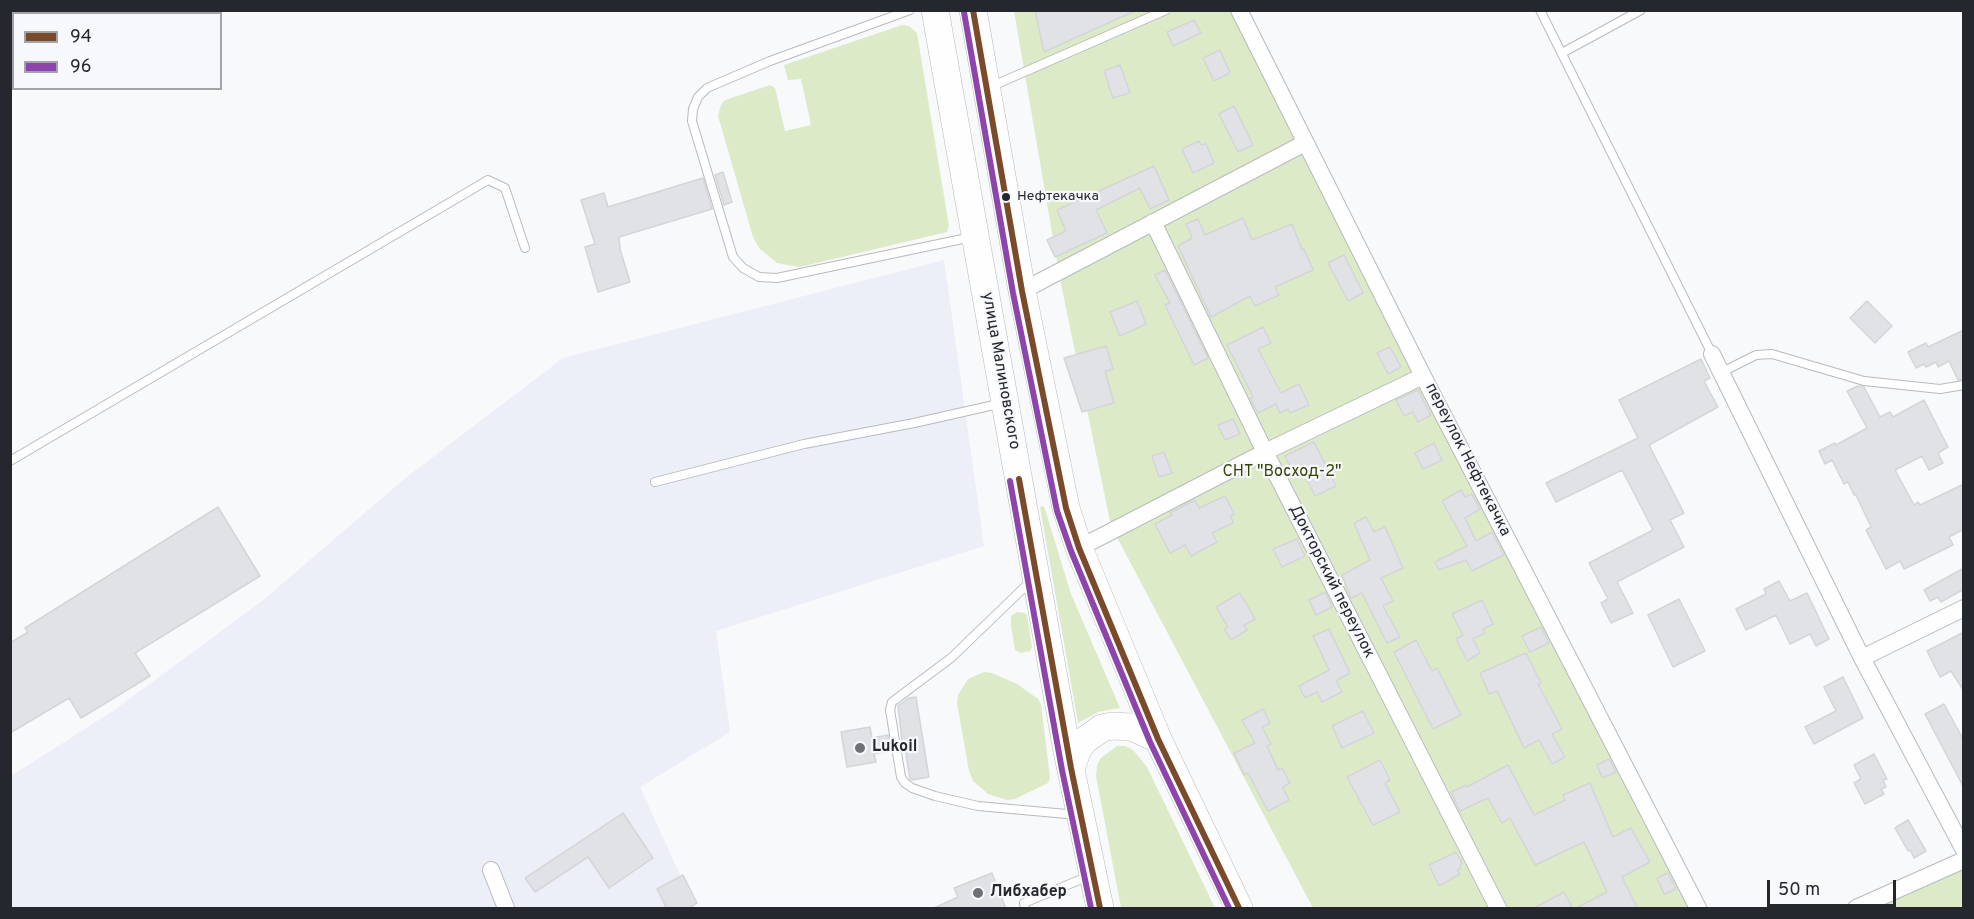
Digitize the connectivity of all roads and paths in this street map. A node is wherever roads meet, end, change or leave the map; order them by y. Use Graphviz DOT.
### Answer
graph roads {
  1 [pos="910,10"];
  2 [pos="935,10"];
  3 [pos="973,10"];
  4 [pos="1166,10"];
  5 [pos="1239,10"];
  6 [pos="1540,10"];
  7 [pos="1641,10"];
  8 [pos="1562,53"];
  9 [pos="987,89"];
  10 [pos="1305,143"];
  11 [pos="1153,222"];
  12 [pos="976,237"];
  13 [pos="525,248"];
  14 [pos="1022,291"];
  15 [pos="1712,354"];
  16 [pos="1722,372"];
  17 [pos="1423,376"];
  18 [pos="1964,385"];
  19 [pos="1005,403"];
  20 [pos="1265,452"];
  21 [pos="10,461"];
  22 [pos="655,482"];
  23 [pos="1079,548"];
  24 [pos="1036,576"];
  25 [pos="1964,608"];
  26 [pos="1862,658"];
  27 [pos="1158,739"];
  28 [pos="1071,768"];
  29 [pos="1080,815"];
  30 [pos="1964,850"];
  31 [pos="1964,860"];
  32 [pos="491,870"];
  33 [pos="1092,875"];
  34 [pos="507,909"];
  35 [pos="1025,909"];
  36 [pos="1100,909"];
  37 [pos="1239,909"];
  38 [pos="1498,909"];
  39 [pos="1698,909"];
  40 [pos="1856,909"];
  1 -- 12 [label="lane"];
  2 -- 12 [label="highway, улица Малиновского"];
  3 -- 9 [label="highway"];
  4 -- 9 [label="lane"];
  5 -- 10 [label="street, переулок Нефтекачка"];
  6 -- 8 [label="lane"];
  7 -- 8 [label="lane"];
  8 -- 15 [label="lane"];
  9 -- 14 [label="highway"];
  10 -- 11 [label="street"];
  10 -- 17 [label="street, переулок Нефтекачка"];
  11 -- 14 [label="street"];
  11 -- 20 [label="street, Докторский переулок"];
  12 -- 19 [label="highway, улица Малиновского"];
  13 -- 21 [label="lane"];
  14 -- 23 [label="highway"];
  15 -- 16 [label="street"];
  16 -- 18 [label="lane"];
  16 -- 26 [label="street"];
  17 -- 20 [label="street"];
  17 -- 39 [label="street, переулок Нефтекачка"];
  19 -- 22 [label="lane"];
  19 -- 24 [label="highway, улица Малиновского"];
  20 -- 23 [label="street"];
  20 -- 38 [label="street, Докторский переулок"];
  23 -- 27 [label="highway"];
  24 -- 28 [label="highway, улица Малиновского"];
  24 -- 29 [label="lane"];
  25 -- 26 [label="street"];
  26 -- 30 [label="street"];
  27 -- 28 [label="highway"];
  27 -- 37 [label="highway"];
  28 -- 29 [label="highway, улица Малиновского"];
  29 -- 33 [label="highway, улица Малиновского"];
  31 -- 40 [label="street"];
  32 -- 34 [label="street"];
  33 -- 35 [label="lane"];
  33 -- 36 [label="highway, улица Малиновского"];
}
